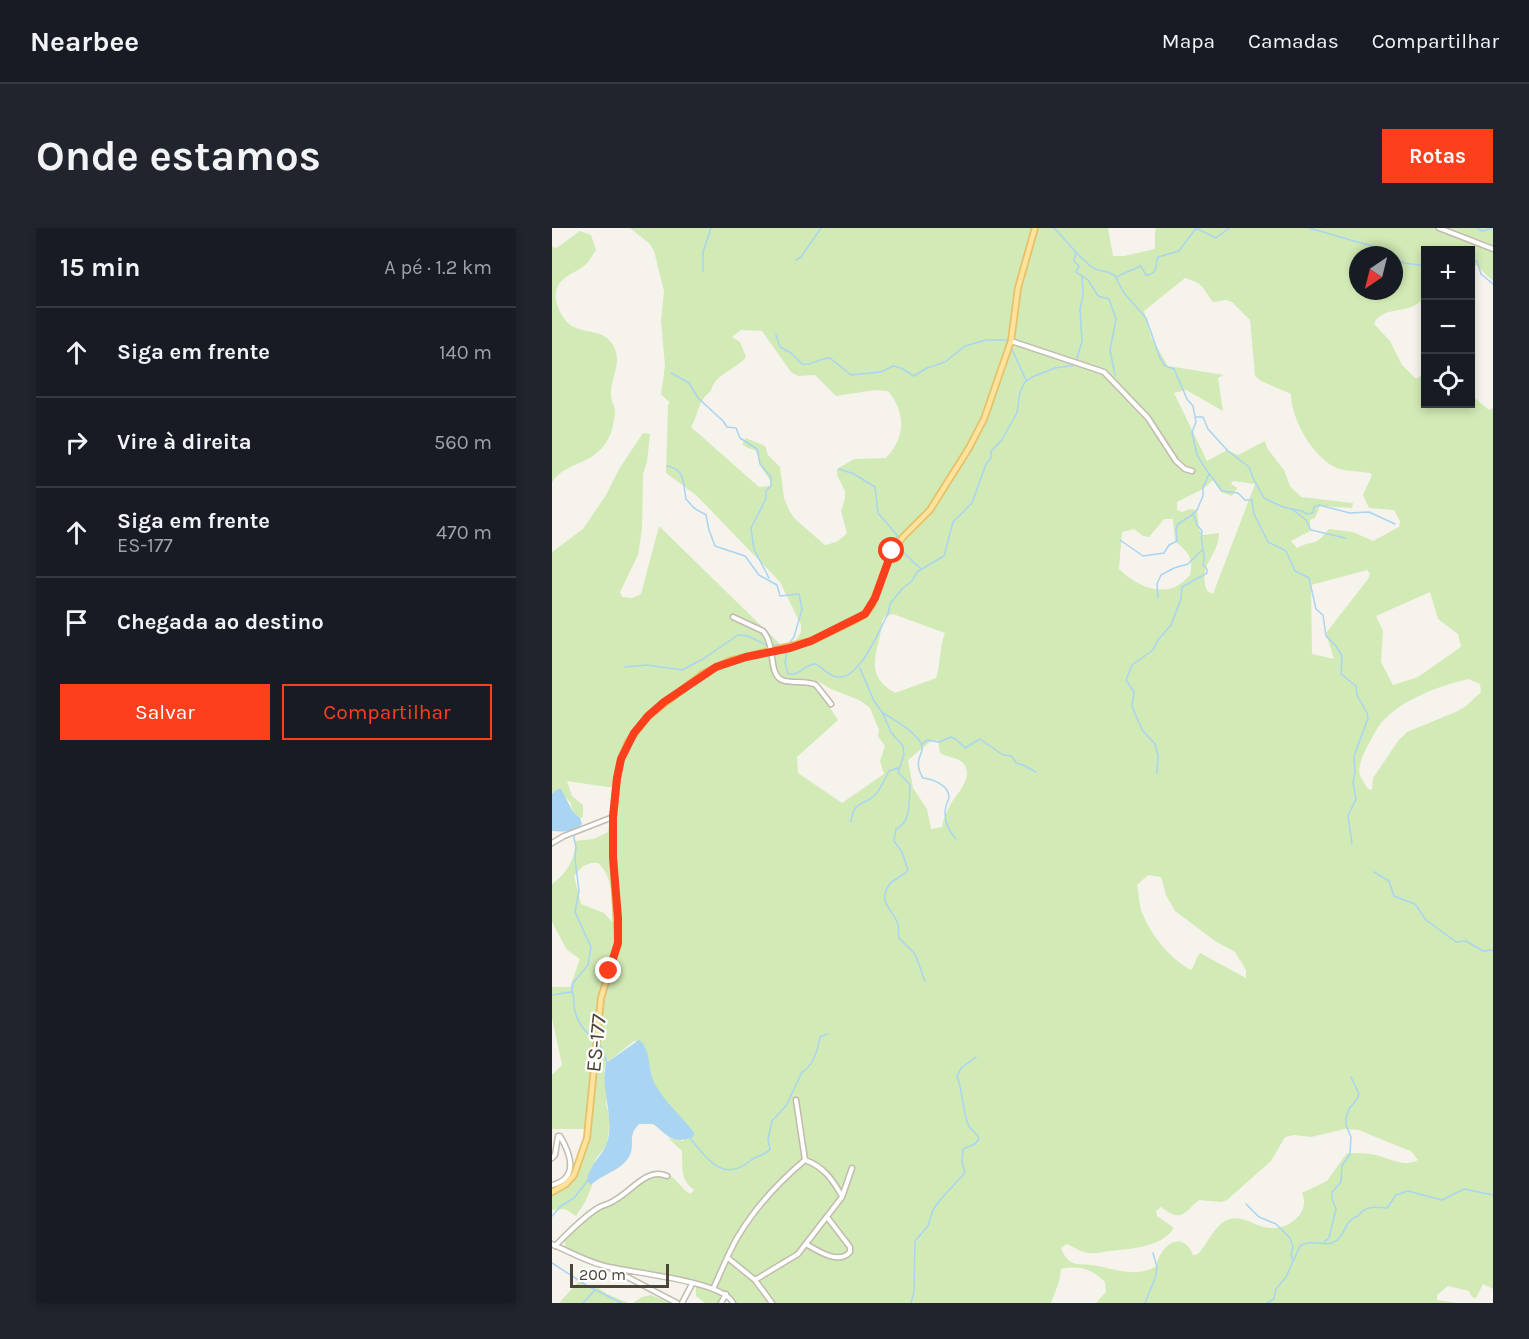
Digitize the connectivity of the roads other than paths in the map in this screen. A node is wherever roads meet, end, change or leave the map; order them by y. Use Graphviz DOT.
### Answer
graph roads {
  1 [pos="1035,228"];
  2 [pos="1438,228"];
  3 [pos="1493,249"];
  4 [pos="1011,340"];
  5 [pos="1192,471"];
  6 [pos="733,617"];
  7 [pos="773,651"];
  8 [pos="831,704"];
  9 [pos="613,817"];
  10 [pos="552,843"];
  11 [pos="796,1100"];
  12 [pos="552,1158"];
  13 [pos="805,1160"];
  14 [pos="852,1168"];
  15 [pos="667,1176"];
  16 [pos="552,1185"];
  17 [pos="552,1192"];
  18 [pos="842,1197"];
  19 [pos="827,1217"];
  20 [pos="806,1244"];
  21 [pos="554,1245"];
  22 [pos="728,1258"];
  23 [pos="608,1267"];
  24 [pos="755,1280"];
  25 [pos="692,1284"];
  26 [pos="713,1289"];
  27 [pos="726,1294"];
  28 [pos="677,1303"];
  29 [pos="682,1303"];
  30 [pos="722,1303"];
  31 [pos="733,1303"];
  32 [pos="772,1303"];
  1 -- 4 [label="main road, ES-177"];
  2 -- 3 [label="street"];
  4 -- 5 [label="street"];
  4 -- 7 [label="main road, ES-177"];
  6 -- 7 [label="street"];
  7 -- 8 [label="street"];
  7 -- 9 [label="main road, ES-177 / ES-177"];
  9 -- 10 [label="street"];
  9 -- 17 [label="main road, ES-177 / ES-177"];
  11 -- 13 [label="street"];
  12 -- 16 [label="street"];
  13 -- 18 [label="street"];
  13 -- 22 [label="street"];
  14 -- 18 [label="street"];
  15 -- 21 [label="street"];
  18 -- 19 [label="street"];
  19 -- 20 [label="street"];
  19 -- 20 [label="street"];
  20 -- 24 [label="street"];
  21 -- 23 [label="street"];
  22 -- 24 [label="street"];
  22 -- 26 [label="street"];
  23 -- 25 [label="street"];
  23 -- 28 [label="street"];
  24 -- 32 [label="street"];
  25 -- 26 [label="street"];
  25 -- 29 [label="street"];
  26 -- 27 [label="street"];
  27 -- 30 [label="street"];
  27 -- 31 [label="street"];
}
